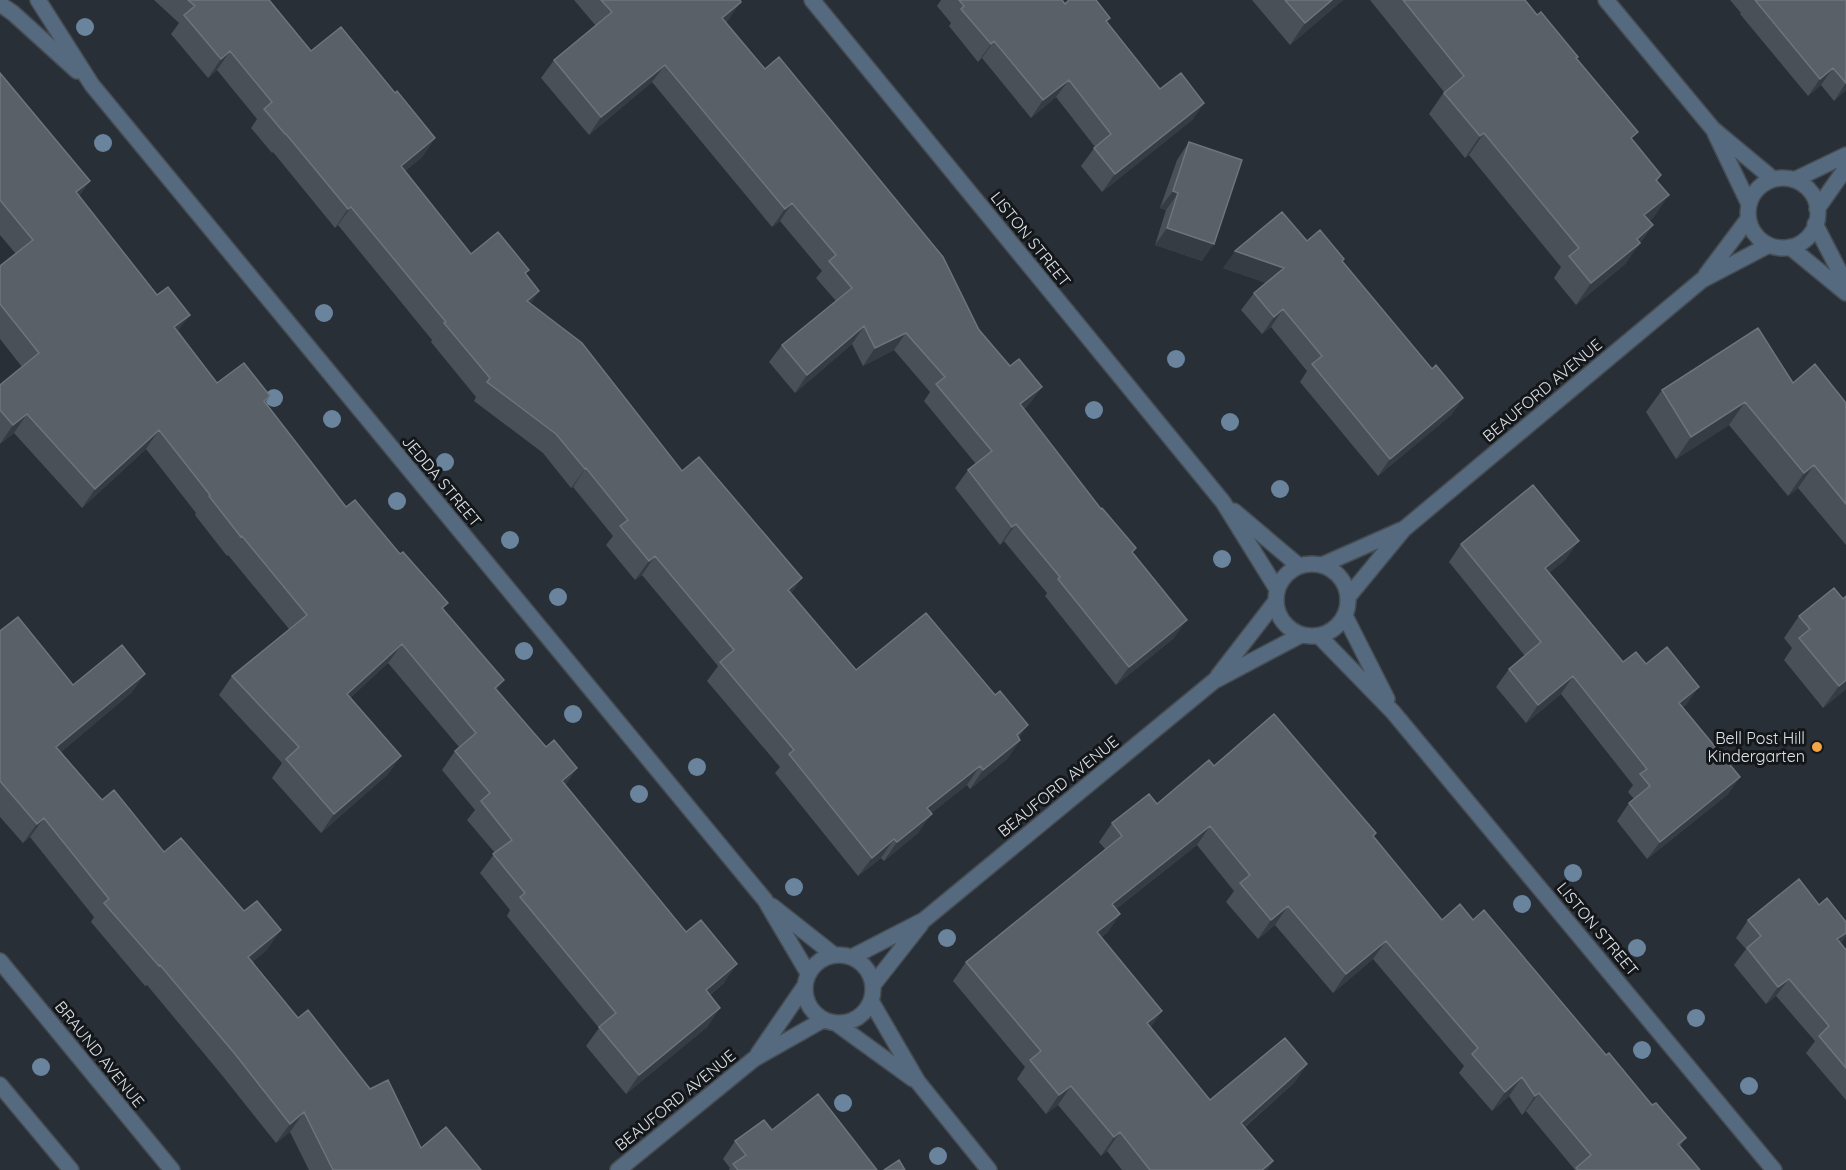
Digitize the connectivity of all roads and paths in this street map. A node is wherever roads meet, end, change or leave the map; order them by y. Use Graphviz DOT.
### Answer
graph roads {
  1 [pos="13,0"];
  2 [pos="38,0"];
  3 [pos="812,0"];
  4 [pos="1606,0"];
  5 [pos="0,4"];
  6 [pos="92,85"];
  7 [pos="1713,129"];
  8 [pos="1846,155"];
  9 [pos="1846,168"];
  10 [pos="1773,179"];
  11 [pos="1794,180"];
  12 [pos="1749,211"];
  13 [pos="1816,217"];
  14 [pos="1769,245"];
  15 [pos="1790,247"];
  16 [pos="1702,280"];
  17 [pos="1846,284"];
  18 [pos="1846,293"];
  19 [pos="1223,502"];
  20 [pos="1404,529"];
  21 [pos="1322,565"];
  22 [pos="1299,566"];
  23 [pos="1277,595"];
  24 [pos="1348,597"];
  25 [pos="1345,616"];
  26 [pos="1301,635"];
  27 [pos="1318,636"];
  28 [pos="1214,681"];
  29 [pos="1393,712"];
  30 [pos="765,900"];
  31 [pos="924,920"];
  32 [pos="834,955"];
  33 [pos="852,957"];
  34 [pos="0,961"];
  35 [pos="806,980"];
  36 [pos="873,985"];
  37 [pos="872,1001"];
  38 [pos="830,1022"];
  39 [pos="754,1059"];
  40 [pos="918,1082"];
  41 [pos="0,1085"];
  42 [pos="70,1170"];
  43 [pos="172,1170"];
  44 [pos="618,1170"];
  45 [pos="989,1170"];
  46 [pos="1774,1170"];
  1 -- 5 [label="street"];
  2 -- 6 [label="street, JEDDA STREET"];
  3 -- 19 [label="street, LISTON STREET"];
  4 -- 7 [label="street"];
  5 -- 6 [label="street, JEDDA STREET"];
  6 -- 30 [label="street, JEDDA STREET"];
  7 -- 10 [label="street"];
  7 -- 12 [label="street"];
  8 -- 11 [label="street"];
  9 -- 13 [label="street"];
  10 -- 11 [label="street"];
  10 -- 12 [label="street"];
  11 -- 13 [label="street"];
  12 -- 14 [label="street"];
  12 -- 16 [label="street, BEAUFORD AVENUE"];
  13 -- 15 [label="street"];
  13 -- 17 [label="street"];
  14 -- 15 [label="street"];
  14 -- 16 [label="street, BEAUFORD AVENUE"];
  15 -- 18 [label="street"];
  16 -- 20 [label="street, BEAUFORD AVENUE"];
  19 -- 22 [label="street, LISTON STREET"];
  19 -- 23 [label="street, LISTON STREET"];
  20 -- 21 [label="street, BEAUFORD AVENUE"];
  20 -- 24 [label="street, BEAUFORD AVENUE"];
  21 -- 22 [label="street"];
  21 -- 24 [label="street"];
  22 -- 23 [label="street"];
  23 -- 26 [label="street"];
  23 -- 28 [label="street, BEAUFORD AVENUE"];
  24 -- 25 [label="street"];
  25 -- 27 [label="street"];
  25 -- 29 [label="street, LISTON STREET"];
  26 -- 27 [label="street"];
  26 -- 28 [label="street, BEAUFORD AVENUE"];
  27 -- 29 [label="street, LISTON STREET"];
  28 -- 31 [label="street, BEAUFORD AVENUE"];
  29 -- 46 [label="street, LISTON STREET"];
  30 -- 32 [label="street, JEDDA STREET"];
  30 -- 35 [label="street, JEDDA STREET"];
  31 -- 33 [label="street, BEAUFORD AVENUE"];
  31 -- 36 [label="street, BEAUFORD AVENUE"];
  32 -- 33 [label="street"];
  32 -- 35 [label="street"];
  33 -- 36 [label="street"];
  34 -- 43 [label="street, BRAUND AVENUE"];
  35 -- 38 [label="street"];
  35 -- 39 [label="street, BEAUFORD AVENUE"];
  36 -- 37 [label="street"];
  37 -- 38 [label="street"];
  37 -- 40 [label="street"];
  38 -- 39 [label="street, BEAUFORD AVENUE"];
  38 -- 40 [label="street"];
  39 -- 44 [label="street, BEAUFORD AVENUE"];
  40 -- 45 [label="street"];
  41 -- 42 [label="street"];
}
